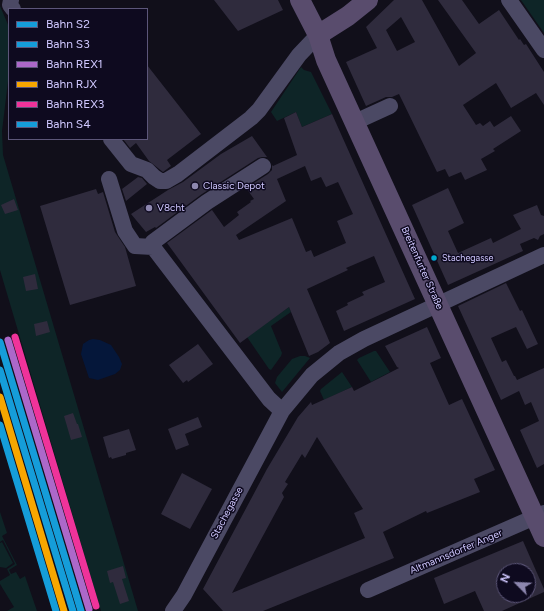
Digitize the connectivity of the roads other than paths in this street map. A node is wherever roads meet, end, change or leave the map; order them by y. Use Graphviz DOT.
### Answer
graph roads {
  1 [pos="300,0"];
  2 [pos="368,0"];
  3 [pos="509,0"];
  4 [pos="318,35"];
  5 [pos="544,50"];
  6 [pos="390,106"];
  7 [pos="355,122"];
  8 [pos="112,140"];
  9 [pos="263,166"];
  10 [pos="109,180"];
  11 [pos="152,247"];
  12 [pos="544,255"];
  13 [pos="438,305"];
  14 [pos="282,411"];
  15 [pos="540,515"];
  16 [pos="544,537"];
  17 [pos="368,590"];
  18 [pos="173,611"];
  1 -- 4 [label="main road, Breitenfurter Straße"];
  2 -- 4 [label="main road"];
  3 -- 5 [label="street"];
  4 -- 7 [label="main road, Breitenfurter Straße"];
  4 -- 8 [label="street"];
  6 -- 7 [label="street"];
  7 -- 13 [label="main road, Breitenfurter Straße"];
  9 -- 11 [label="street"];
  10 -- 11 [label="street"];
  11 -- 14 [label="street"];
  12 -- 13 [label="street, Stachegasse"];
  13 -- 14 [label="street, Stachegasse"];
  13 -- 15 [label="main road, Breitenfurter Straße"];
  14 -- 18 [label="street, Stachegasse"];
  15 -- 16 [label="main road, Breitenfurter Straße"];
  15 -- 17 [label="street, Altmannsdorfer Anger"];
}
